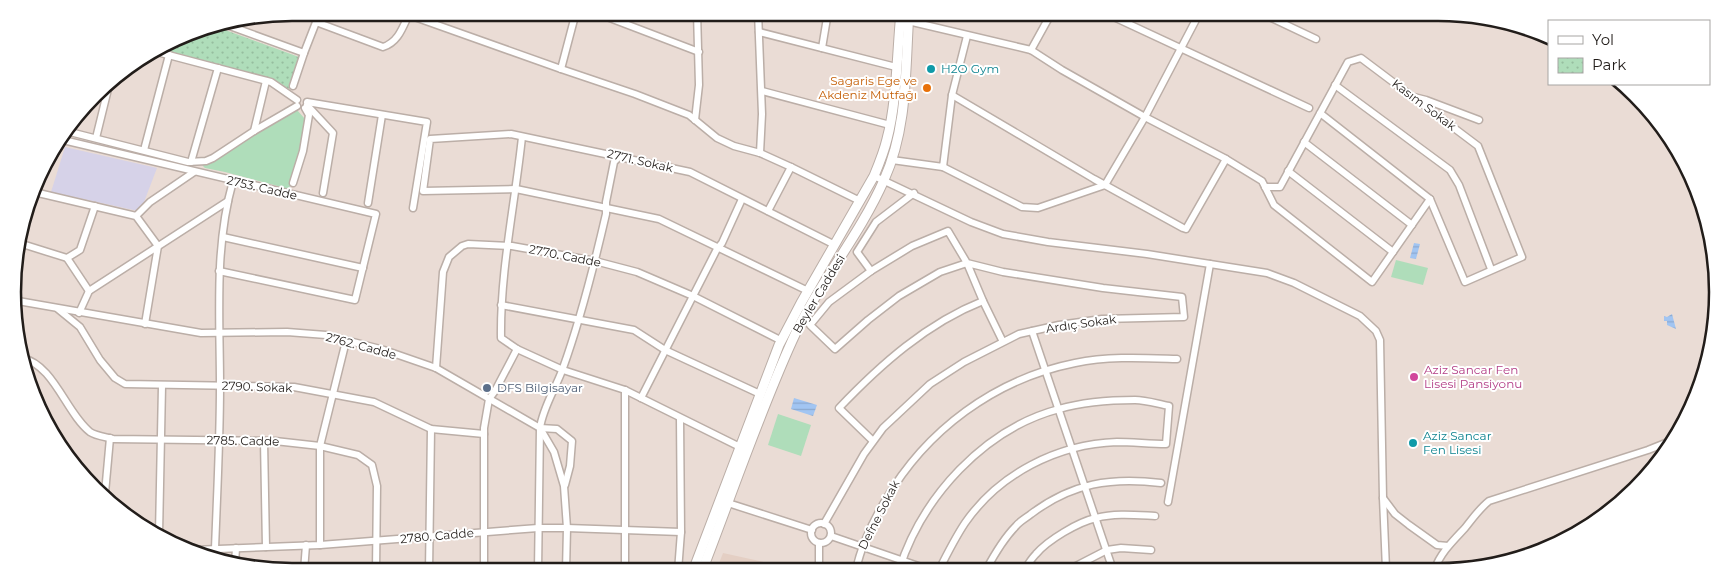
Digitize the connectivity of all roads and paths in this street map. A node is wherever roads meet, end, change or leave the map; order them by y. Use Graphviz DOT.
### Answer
graph roads {
  1 [pos="406,21"];
  2 [pos="428,21"];
  3 [pos="574,21"];
  4 [pos="618,21"];
  5 [pos="697,21"];
  6 [pos="758,21"];
  7 [pos="826,21"];
  8 [pos="903,21"];
  9 [pos="904,21"];
  10 [pos="917,21"];
  11 [pos="1047,21"];
  12 [pos="1122,21"];
  13 [pos="1195,21"];
  14 [pos="1278,21"];
  15 [pos="316,22"];
  16 [pos="234,27"];
  17 [pos="759,32"];
  18 [pos="967,36"];
  19 [pos="1316,39"];
  20 [pos="822,48"];
  21 [pos="1181,49"];
  22 [pos="1031,50"];
  23 [pos="304,52"];
  24 [pos="699,52"];
  25 [pos="164,54"];
  26 [pos="170,55"];
  27 [pos="896,67"];
  28 [pos="218,68"];
  29 [pos="561,69"];
  30 [pos="266,81"];
  31 [pos="1335,85"];
  32 [pos="293,86"];
  33 [pos="762,91"];
  34 [pos="106,95"];
  35 [pos="952,95"];
  36 [pos="1413,97"];
  37 [pos="297,103"];
  38 [pos="306,105"];
  39 [pos="1309,108"];
  40 [pos="1320,113"];
  41 [pos="382,115"];
  42 [pos="1145,117"];
  43 [pos="695,120"];
  44 [pos="1479,120"];
  45 [pos="890,125"];
  46 [pos="254,131"];
  47 [pos="73,133"];
  48 [pos="522,137"];
  49 [pos="96,138"];
  50 [pos="68,141"];
  51 [pos="1304,142"];
  52 [pos="144,150"];
  53 [pos="760,153"];
  54 [pos="620,156"];
  55 [pos="1226,159"];
  56 [pos="892,160"];
  57 [pos="191,162"];
  58 [pos="791,167"];
  59 [pos="943,167"];
  60 [pos="1288,171"];
  61 [pos="194,172"];
  62 [pos="874,176"];
  63 [pos="884,180"];
  64 [pos="233,181"];
  65 [pos="293,183"];
  66 [pos="1104,185"];
  67 [pos="1265,187"];
  68 [pos="516,189"];
  69 [pos="40,193"];
  70 [pos="323,193"];
  71 [pos="914,193"];
  72 [pos="742,199"];
  73 [pos="1430,199"];
  74 [pos="228,201"];
  75 [pos="860,201"];
  76 [pos="368,203"];
  77 [pos="95,206"];
  78 [pos="606,207"];
  79 [pos="413,208"];
  80 [pos="768,211"];
  81 [pos="136,216"];
  82 [pos="1412,225"];
  83 [pos="223,237"];
  84 [pos="25,245"];
  85 [pos="835,245"];
  86 [pos="158,246"];
  87 [pos="507,246"];
  88 [pos="718,247"];
  89 [pos="1393,252"];
  90 [pos="67,258"];
  91 [pos="595,261"];
  92 [pos="967,263"];
  93 [pos="1210,264"];
  94 [pos="363,268"];
  95 [pos="1491,269"];
  96 [pos="219,271"];
  97 [pos="870,271"];
  98 [pos="89,291"];
  99 [pos="808,291"];
  100 [pos="693,296"];
  101 [pos="983,301"];
  102 [pos="22,302"];
  103 [pos="502,305"];
  104 [pos="58,309"];
  105 [pos="80,313"];
  106 [pos="580,319"];
  107 [pos="145,324"];
  108 [pos="1032,331"];
  109 [pos="219,333"];
  110 [pos="346,340"];
  111 [pos="782,340"];
  112 [pos="1003,342"];
  113 [pos="517,349"];
  114 [pos="665,350"];
  115 [pos="1177,359"];
  116 [pos="30,361"];
  117 [pos="436,368"];
  118 [pos="563,370"];
  119 [pos="1046,372"];
  120 [pos="162,386"];
  121 [pos="220,386"];
  122 [pos="625,390"];
  123 [pos="332,394"];
  124 [pos="760,394"];
  125 [pos="641,398"];
  126 [pos="489,399"];
  127 [pos="1059,409"];
  128 [pos="680,418"];
  129 [pos="540,428"];
  130 [pos="431,429"];
  131 [pos="484,434"];
  132 [pos="110,438"];
  133 [pos="161,440"];
  134 [pos="219,440"];
  135 [pos="264,441"];
  136 [pos="873,441"];
  137 [pos="1661,445"];
  138 [pos="320,446"];
  139 [pos="1072,448"];
  140 [pos="744,449"];
  141 [pos="1161,484"];
  142 [pos="564,486"];
  143 [pos="1085,486"];
  144 [pos="105,488"];
  145 [pos="1383,498"];
  146 [pos="724,502"];
  147 [pos="1168,502"];
  148 [pos="1155,516"];
  149 [pos="1096,518"];
  150 [pos="824,524"];
  151 [pos="159,527"];
  152 [pos="538,528"];
  153 [pos="567,528"];
  154 [pos="625,529"];
  155 [pos="812,530"];
  156 [pos="484,532"];
  157 [pos="681,532"];
  158 [pos="429,536"];
  159 [pos="831,536"];
  160 [pos="376,540"];
  161 [pos="819,543"];
  162 [pos="306,545"];
  163 [pos="320,545"];
  164 [pos="1448,546"];
  165 [pos="266,547"];
  166 [pos="862,547"];
  167 [pos="236,548"];
  168 [pos="209,549"];
  169 [pos="215,549"];
  170 [pos="1107,550"];
  171 [pos="1151,550"];
  172 [pos="235,557"];
  173 [pos="902,560"];
  174 [pos="305,563"];
  175 [pos="376,563"];
  176 [pos="429,563"];
  177 [pos="484,563"];
  178 [pos="538,563"];
  179 [pos="566,563"];
  180 [pos="625,563"];
  181 [pos="679,563"];
  182 [pos="697,563"];
  183 [pos="705,563"];
  184 [pos="819,563"];
  185 [pos="858,563"];
  186 [pos="901,563"];
  187 [pos="910,563"];
  188 [pos="943,563"];
  189 [pos="990,563"];
  190 [pos="1029,563"];
  191 [pos="1084,563"];
  192 [pos="1111,563"];
  193 [pos="1386,563"];
  194 [pos="1438,563"];
  1 -- 15 [label="street"];
  2 -- 29 [label="street"];
  3 -- 29 [label="street"];
  4 -- 24 [label="street"];
  5 -- 24 [label="street"];
  6 -- 17 [label="street"];
  7 -- 20 [label="street"];
  8 -- 27 [label="main road, Beyler Caddesi"];
  9 -- 56 [label="main road, Beyler Caddesi"];
  10 -- 18 [label="street"];
  11 -- 22 [label="street"];
  12 -- 21 [label="street"];
  13 -- 21 [label="street"];
  14 -- 19 [label="street"];
  15 -- 23 [label="street"];
  16 -- 23 [label="street"];
  17 -- 20 [label="street"];
  17 -- 33 [label="street"];
  18 -- 22 [label="street"];
  18 -- 35 [label="street"];
  20 -- 27 [label="street"];
  21 -- 39 [label="street"];
  21 -- 42 [label="street"];
  22 -- 42 [label="street"];
  23 -- 32 [label="street"];
  24 -- 43 [label="street"];
  25 -- 26 [label="street"];
  26 -- 28 [label="street"];
  26 -- 52 [label="street"];
  27 -- 45 [label="main road, Beyler Caddesi"];
  28 -- 30 [label="street"];
  28 -- 57 [label="street"];
  29 -- 43 [label="street"];
  30 -- 37 [label="street"];
  30 -- 46 [label="street"];
  31 -- 36 [label="street, Kasım Sokak"];
  31 -- 40 [label="street, Kasım Sokak"];
  31 -- 95 [label="street"];
  33 -- 45 [label="street"];
  33 -- 53 [label="street"];
  34 -- 49 [label="street"];
  35 -- 59 [label="street"];
  35 -- 66 [label="street"];
  36 -- 44 [label="street"];
  36 -- 95 [label="street, Kasım Sokak"];
  37 -- 38 [label="street"];
  37 -- 46 [label="street"];
  38 -- 41 [label="street"];
  38 -- 65 [label="street"];
  38 -- 70 [label="street"];
  40 -- 51 [label="street, Kasım Sokak"];
  40 -- 73 [label="street"];
  41 -- 76 [label="street"];
  41 -- 79 [label="street"];
  42 -- 55 [label="street"];
  42 -- 66 [label="street"];
  43 -- 53 [label="street"];
  45 -- 62 [label="main road, Beyler Caddesi"];
  46 -- 57 [label="street"];
  47 -- 49 [label="street"];
  48 -- 54 [label="street, 2771. Sokak"];
  48 -- 68 [label="street"];
  48 -- 68 [label="street, 2771. Sokak"];
  49 -- 52 [label="street"];
  50 -- 61 [label="street, 2753. Cadde"];
  51 -- 60 [label="street, Kasım Sokak"];
  51 -- 82 [label="street"];
  52 -- 57 [label="street"];
  53 -- 58 [label="street"];
  54 -- 72 [label="street, 2771. Sokak"];
  54 -- 78 [label="street"];
  55 -- 66 [label="street"];
  55 -- 67 [label="street"];
  56 -- 59 [label="street"];
  56 -- 63 [label="main road, Beyler Caddesi"];
  58 -- 75 [label="street"];
  58 -- 80 [label="street"];
  59 -- 66 [label="street"];
  60 -- 67 [label="street, Kasım Sokak"];
  60 -- 89 [label="street"];
  61 -- 64 [label="street, 2753. Cadde"];
  61 -- 81 [label="street"];
  62 -- 63 [label="street"];
  62 -- 75 [label="main road, Beyler Caddesi"];
  63 -- 71 [label="street"];
  63 -- 140 [label="main road, Beyler Caddesi"];
  64 -- 74 [label="street"];
  64 -- 94 [label="street, 2753. Cadde"];
  67 -- 89 [label="street"];
  68 -- 78 [label="street"];
  68 -- 87 [label="street"];
  69 -- 77 [label="street"];
  71 -- 93 [label="street"];
  71 -- 97 [label="street"];
  72 -- 80 [label="street, 2771. Sokak"];
  72 -- 88 [label="street"];
  73 -- 82 [label="street"];
  73 -- 95 [label="street, Kasım Sokak"];
  74 -- 83 [label="street"];
  74 -- 86 [label="street"];
  75 -- 85 [label="main road, Beyler Caddesi"];
  77 -- 81 [label="street"];
  77 -- 90 [label="street"];
  78 -- 88 [label="street"];
  78 -- 91 [label="street"];
  80 -- 85 [label="street, 2771. Sokak"];
  81 -- 86 [label="street"];
  82 -- 89 [label="street"];
  83 -- 94 [label="street"];
  83 -- 96 [label="street"];
  84 -- 90 [label="street"];
  85 -- 99 [label="main road, Beyler Caddesi"];
  86 -- 98 [label="street"];
  86 -- 107 [label="street"];
  87 -- 91 [label="street, 2770. Cadde"];
  87 -- 103 [label="street"];
  87 -- 117 [label="street, 2770. Cadde"];
  88 -- 99 [label="street"];
  88 -- 100 [label="street"];
  90 -- 98 [label="street"];
  91 -- 100 [label="street, 2770. Cadde"];
  91 -- 106 [label="street"];
  92 -- 97 [label="street"];
  92 -- 97 [label="street"];
  92 -- 101 [label="street"];
  92 -- 108 [label="street, Ardıç Sokak"];
  93 -- 145 [label="street"];
  93 -- 147 [label="street"];
  94 -- 96 [label="street, 2753. Cadde"];
  96 -- 109 [label="street"];
  98 -- 105 [label="street"];
  99 -- 111 [label="main road, Beyler Caddesi"];
  100 -- 111 [label="street, 2770. Cadde"];
  100 -- 114 [label="street"];
  101 -- 112 [label="street"];
  101 -- 136 [label="street"];
  102 -- 104 [label="street, 2762. Cadde"];
  103 -- 106 [label="street"];
  103 -- 113 [label="street"];
  104 -- 105 [label="street, 2762. Cadde"];
  104 -- 120 [label="street, 2790. Sokak"];
  105 -- 107 [label="street, 2762. Cadde"];
  106 -- 114 [label="street"];
  106 -- 118 [label="street"];
  107 -- 109 [label="street, 2762. Cadde"];
  108 -- 112 [label="street, Ardıç Sokak"];
  108 -- 119 [label="street"];
  109 -- 110 [label="street, 2762. Cadde"];
  109 -- 121 [label="street"];
  110 -- 117 [label="street, 2762. Cadde"];
  110 -- 123 [label="street"];
  111 -- 124 [label="main road, Beyler Caddesi"];
  112 -- 136 [label="street, Ardıç Sokak"];
  113 -- 118 [label="street"];
  113 -- 126 [label="street"];
  114 -- 124 [label="street"];
  114 -- 125 [label="street"];
  115 -- 119 [label="street, Defne Sokak"];
  116 -- 132 [label="street, 2785. Cadde"];
  117 -- 126 [label="street, 2762. Cadde"];
  118 -- 122 [label="street"];
  118 -- 129 [label="street"];
  119 -- 127 [label="street"];
  119 -- 166 [label="street, Defne Sokak"];
  120 -- 121 [label="street, 2790. Sokak"];
  120 -- 133 [label="street"];
  121 -- 123 [label="street, 2790. Sokak"];
  121 -- 134 [label="street"];
  122 -- 125 [label="street"];
  122 -- 154 [label="street"];
  123 -- 130 [label="street, 2790. Sokak"];
  123 -- 138 [label="street"];
  124 -- 140 [label="main road, Beyler Caddesi"];
  125 -- 128 [label="street"];
  126 -- 129 [label="street, 2762. Cadde"];
  126 -- 131 [label="street"];
  127 -- 139 [label="street"];
  127 -- 139 [label="street"];
  127 -- 173 [label="street"];
  128 -- 140 [label="street"];
  128 -- 157 [label="street"];
  129 -- 142 [label="street"];
  129 -- 142 [label="street"];
  129 -- 152 [label="street"];
  130 -- 131 [label="street, 2790. Sokak"];
  130 -- 158 [label="street"];
  131 -- 156 [label="street"];
  132 -- 133 [label="street, 2785. Cadde"];
  132 -- 144 [label="street"];
  133 -- 134 [label="street, 2785. Cadde"];
  133 -- 151 [label="street"];
  134 -- 135 [label="street, 2785. Cadde"];
  134 -- 169 [label="street"];
  135 -- 138 [label="street, 2785. Cadde"];
  135 -- 165 [label="street"];
  136 -- 150 [label="street, Ardıç Sokak"];
  137 -- 164 [label="street"];
  138 -- 160 [label="street, 2785. Cadde"];
  138 -- 163 [label="street"];
  139 -- 143 [label="street"];
  139 -- 188 [label="street"];
  140 -- 146 [label="main road, Beyler Caddesi"];
  141 -- 143 [label="street"];
  142 -- 153 [label="street"];
  143 -- 149 [label="street"];
  143 -- 189 [label="street"];
  145 -- 164 [label="street"];
  145 -- 193 [label="street"];
  146 -- 155 [label="street"];
  146 -- 182 [label="main road, Beyler Caddesi"];
  146 -- 183 [label="main road, Beyler Caddesi"];
  148 -- 149 [label="street"];
  149 -- 170 [label="street"];
  149 -- 190 [label="street"];
  150 -- 155 [label="street"];
  150 -- 159 [label="street"];
  152 -- 153 [label="street, 2780. Cadde"];
  152 -- 156 [label="street, 2780. Cadde"];
  152 -- 178 [label="street"];
  153 -- 154 [label="street, 2780. Cadde"];
  153 -- 179 [label="street"];
  154 -- 157 [label="street, 2780. Cadde"];
  154 -- 180 [label="street"];
  155 -- 161 [label="street"];
  156 -- 158 [label="street, 2780. Cadde"];
  156 -- 177 [label="street"];
  157 -- 181 [label="street"];
  158 -- 160 [label="street, 2780. Cadde"];
  158 -- 176 [label="street"];
  159 -- 161 [label="street"];
  159 -- 166 [label="street"];
  160 -- 163 [label="street, 2780. Cadde"];
  160 -- 175 [label="street, 2785. Cadde"];
  161 -- 184 [label="street"];
  162 -- 163 [label="street, 2780. Cadde"];
  162 -- 165 [label="street, 2780. Cadde"];
  162 -- 174 [label="street"];
  164 -- 194 [label="street"];
  165 -- 167 [label="street, 2780. Cadde"];
  166 -- 173 [label="street"];
  166 -- 185 [label="street, Defne Sokak"];
  167 -- 169 [label="street, 2780. Cadde"];
  167 -- 172 [label="street"];
  168 -- 169 [label="street, 2780. Cadde"];
  170 -- 171 [label="street"];
  170 -- 191 [label="street"];
  170 -- 192 [label="street"];
  173 -- 186 [label="street"];
  173 -- 187 [label="street"];
}
